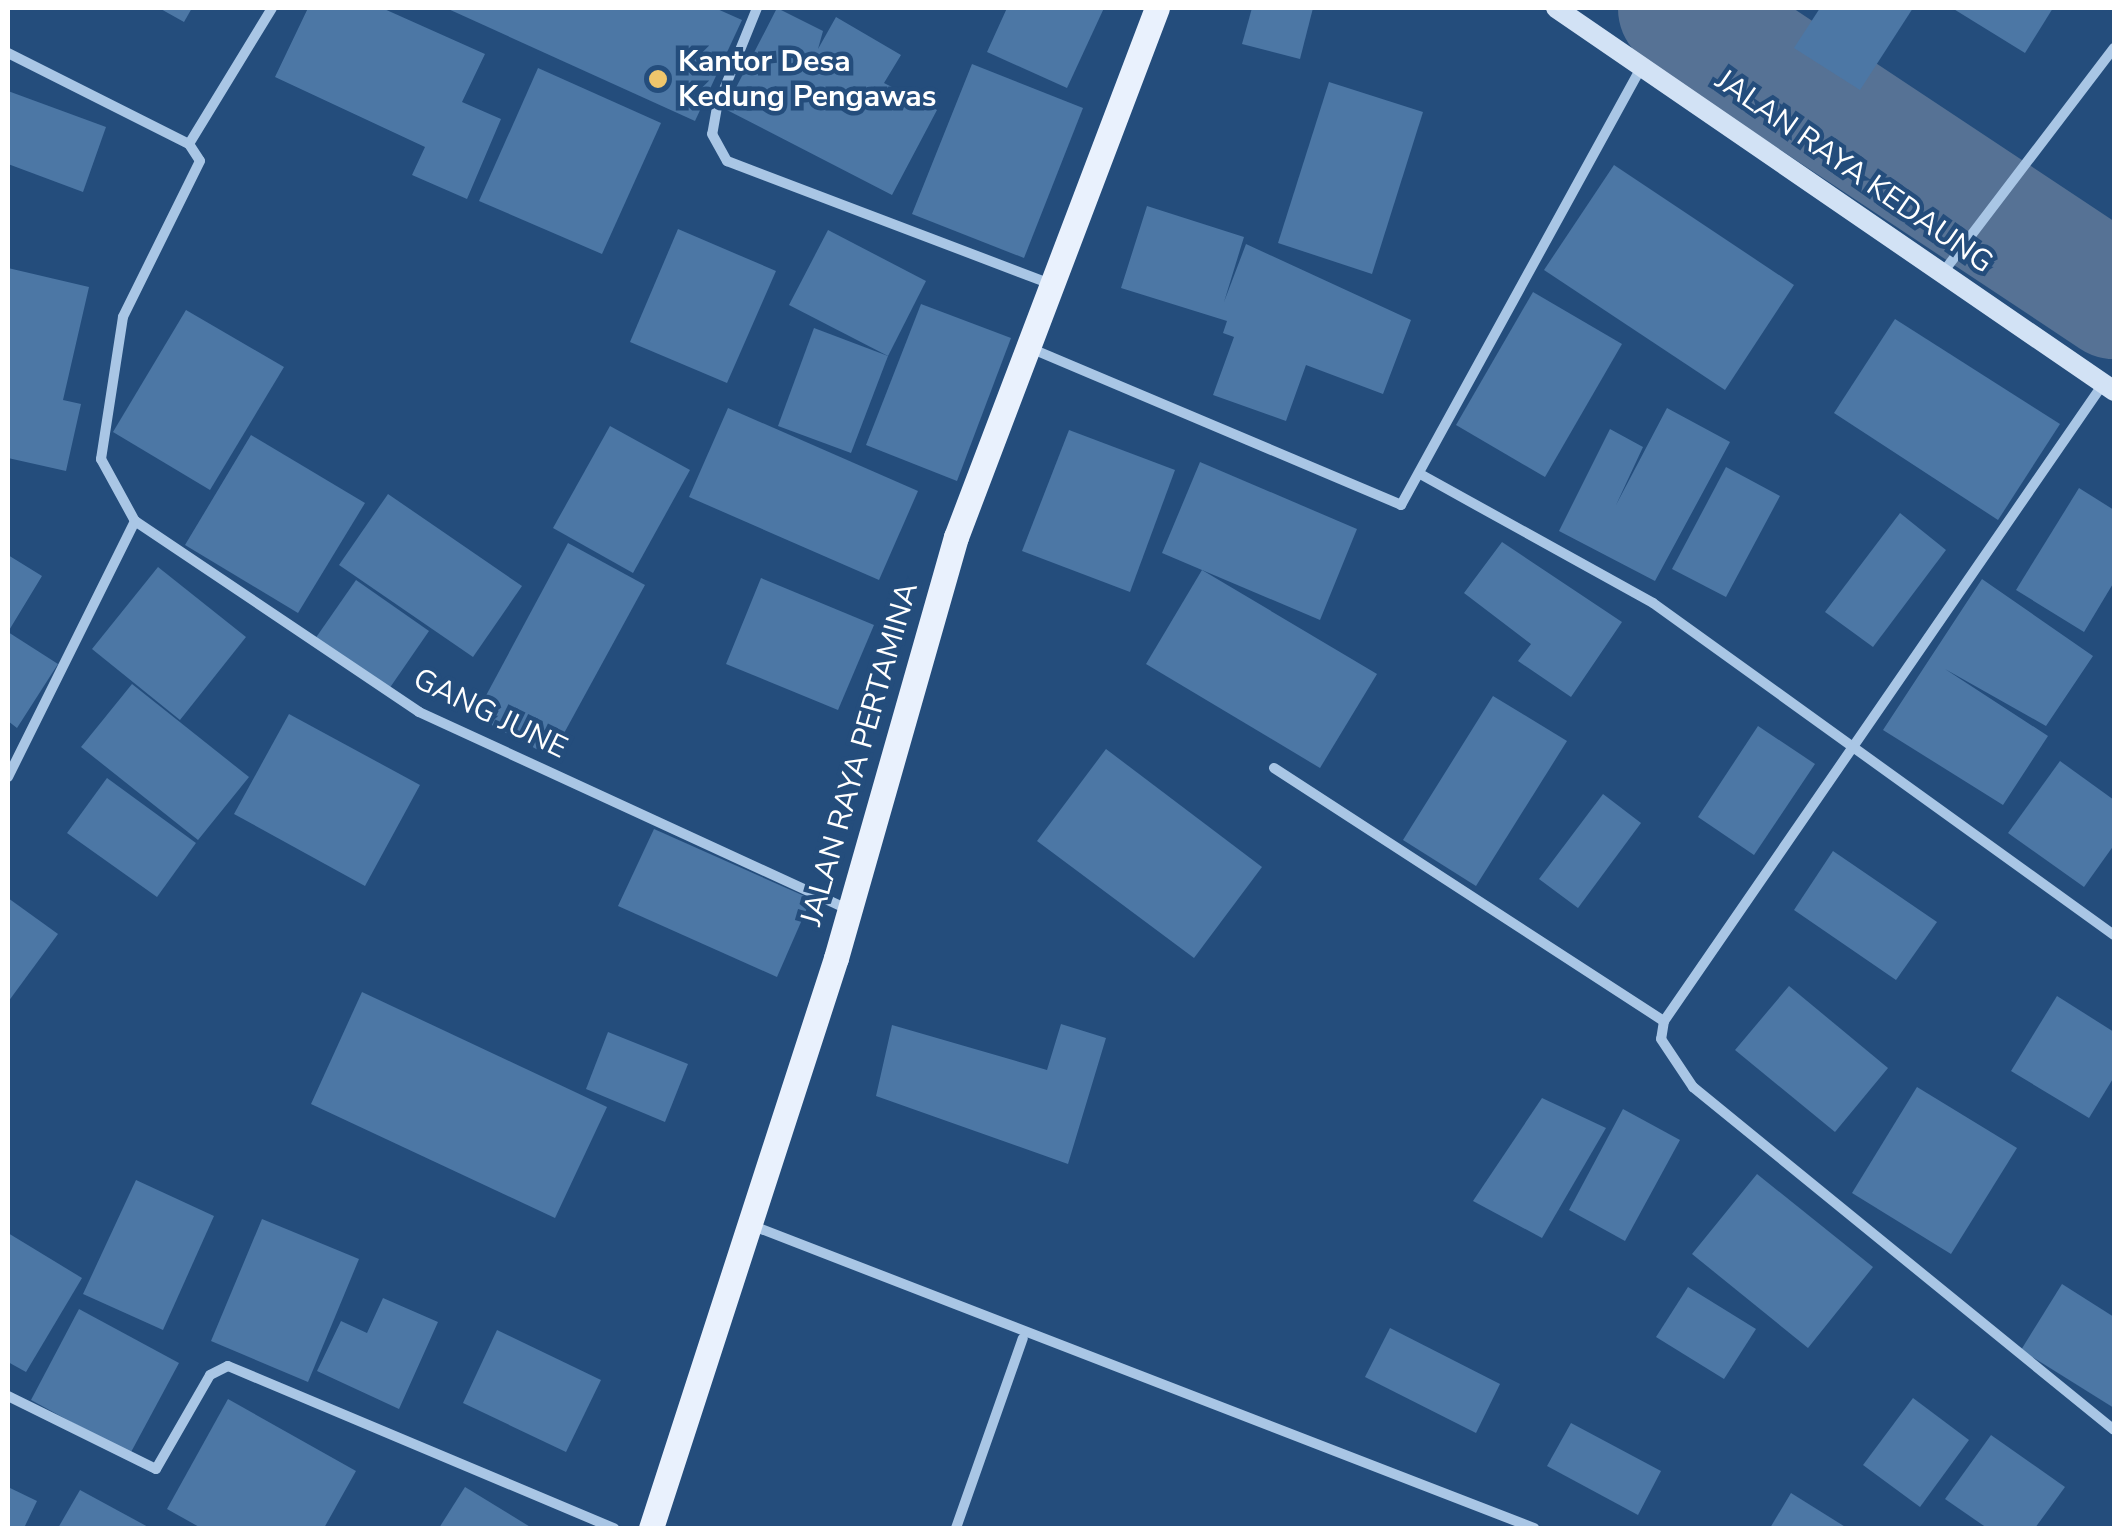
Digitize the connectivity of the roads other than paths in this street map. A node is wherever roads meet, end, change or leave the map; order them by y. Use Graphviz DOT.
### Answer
graph roads {
  1 [pos="272,8"];
  2 [pos="757,8"];
  3 [pos="1157,8"];
  4 [pos="1556,8"];
  5 [pos="2114,48"];
  6 [pos="8,53"];
  7 [pos="1644,63"];
  8 [pos="188,144"];
  9 [pos="1944,271"];
  10 [pos="1050,284"];
  11 [pos="1024,346"];
  12 [pos="2109,387"];
  13 [pos="1422,475"];
  14 [pos="135,522"];
  15 [pos="1855,742"];
  16 [pos="1274,768"];
  17 [pos="8,778"];
  18 [pos="848,909"];
  19 [pos="2114,934"];
  20 [pos="1664,1021"];
  21 [pos="748,1224"];
  22 [pos="1023,1338"];
  23 [pos="8,1396"];
  24 [pos="2114,1430"];
  25 [pos="614,1528"];
  26 [pos="651,1528"];
  27 [pos="956,1528"];
  28 [pos="1534,1528"];
  1 -- 8 [label="street"];
  2 -- 10 [label="street"];
  3 -- 10 [label="main road, JALAN RAYA PERTAMINA"];
  4 -- 7 [label="street, JALAN RAYA KEDAUNG"];
  5 -- 9 [label="street"];
  6 -- 8 [label="street"];
  7 -- 9 [label="street, JALAN RAYA KEDAUNG"];
  7 -- 13 [label="street"];
  8 -- 14 [label="street"];
  9 -- 12 [label="street, JALAN RAYA KEDAUNG"];
  10 -- 11 [label="main road, JALAN RAYA PERTAMINA"];
  11 -- 13 [label="street"];
  11 -- 18 [label="main road, JALAN RAYA PERTAMINA"];
  12 -- 15 [label="street"];
  13 -- 15 [label="street"];
  14 -- 17 [label="street"];
  14 -- 18 [label="street, GANG JUNE"];
  15 -- 19 [label="street"];
  15 -- 20 [label="street"];
  16 -- 20 [label="street"];
  18 -- 21 [label="main road, JALAN RAYA PERTAMINA"];
  20 -- 24 [label="street"];
  21 -- 22 [label="street"];
  21 -- 26 [label="main road, JALAN RAYA PERTAMINA"];
  22 -- 27 [label="street"];
  22 -- 28 [label="street"];
  23 -- 25 [label="street"];
}
